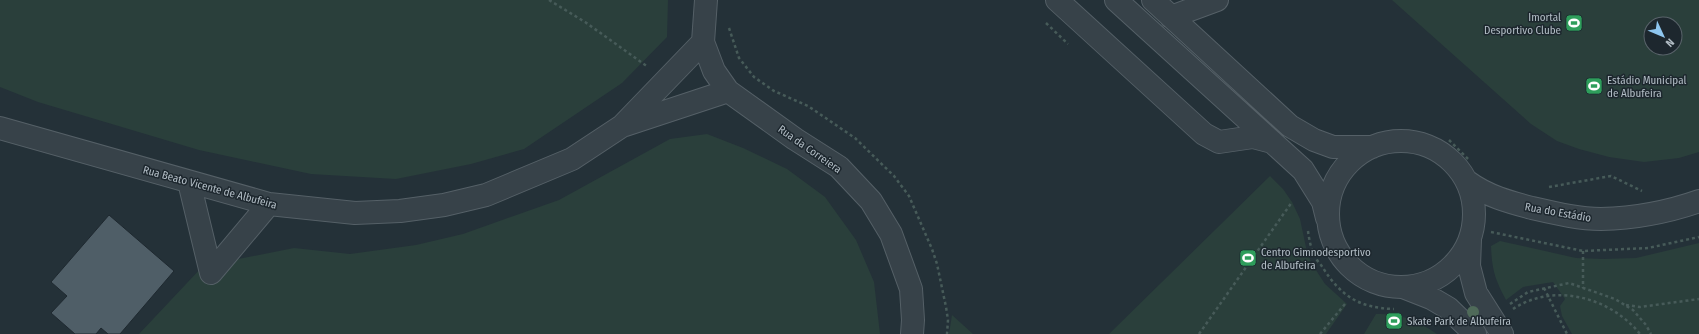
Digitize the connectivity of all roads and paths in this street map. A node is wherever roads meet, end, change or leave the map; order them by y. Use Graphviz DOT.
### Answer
graph roads {
  1 [pos="549,0"];
  2 [pos="706,0"];
  3 [pos="1057,0"];
  4 [pos="1116,0"];
  5 [pos="1152,0"];
  6 [pos="1218,0"];
  7 [pos="1171,17"];
  8 [pos="1044,20"];
  9 [pos="703,42"];
  10 [pos="1072,47"];
  11 [pos="652,70"];
  12 [pos="728,91"];
  13 [pos="622,126"];
  14 [pos="0,128"];
  15 [pos="1449,140"];
  16 [pos="1272,142"];
  17 [pos="1373,147"];
  18 [pos="1470,173"];
  19 [pos="189,182"];
  20 [pos="1543,188"];
  21 [pos="1644,192"];
  22 [pos="1699,201"];
  23 [pos="1292,202"];
  24 [pos="269,204"];
  25 [pos="1306,225"];
  26 [pos="1330,234"];
  27 [pos="1478,235"];
  28 [pos="1699,237"];
  29 [pos="1583,250"];
  30 [pos="1403,288"];
  31 [pos="1544,288"];
  32 [pos="1583,288"];
  33 [pos="1548,295"];
  34 [pos="1699,299"];
  35 [pos="1345,304"];
  36 [pos="1624,305"];
  37 [pos="1401,310"];
  38 [pos="1500,321"];
  39 [pos="912,334"];
  40 [pos="1199,334"];
  41 [pos="1320,334"];
  42 [pos="1475,334"];
  43 [pos="1567,334"];
  44 [pos="1640,334"];
  45 [pos="1651,334"];
  1 -- 11 [label="path"];
  2 -- 9 [label="street, Rua da Correiera"];
  3 -- 16 [label="street"];
  4 -- 16 [label="street"];
  5 -- 7 [label="street"];
  6 -- 7 [label="street"];
  7 -- 17 [label="street"];
  8 -- 10 [label="path"];
  9 -- 12 [label="street, Rua da Correiera"];
  9 -- 13 [label="street, Rua Beato Vicente de Albufeira"];
  12 -- 13 [label="street, Rua Beato Vicente de Albufeira"];
  12 -- 39 [label="street, Rua da Correiera"];
  13 -- 24 [label="street, Rua Beato Vicente de Albufeira"];
  14 -- 19 [label="street, Rua Beato Vicente de Albufeira"];
  15 -- 18 [label="path"];
  16 -- 26 [label="street"];
  17 -- 18 [label="street"];
  17 -- 26 [label="street"];
  18 -- 22 [label="street, Rua do Estádio"];
  18 -- 27 [label="street"];
  19 -- 24 [label="street, Rua Beato Vicente de Albufeira"];
  19 -- 24 [label="street"];
  20 -- 21 [label="path"];
  23 -- 40 [label="path"];
  25 -- 37 [label="path"];
  26 -- 30 [label="street"];
  27 -- 29 [label="path"];
  27 -- 30 [label="street"];
  27 -- 38 [label="street"];
  28 -- 29 [label="path"];
  29 -- 32 [label="path"];
  30 -- 42 [label="street"];
  31 -- 32 [label="path"];
  31 -- 33 [label="path"];
  31 -- 38 [label="path"];
  32 -- 36 [label="path"];
  33 -- 38 [label="path"];
  33 -- 43 [label="path"];
  33 -- 44 [label="path"];
  34 -- 36 [label="path"];
  35 -- 41 [label="path"];
  36 -- 45 [label="path"];
}
